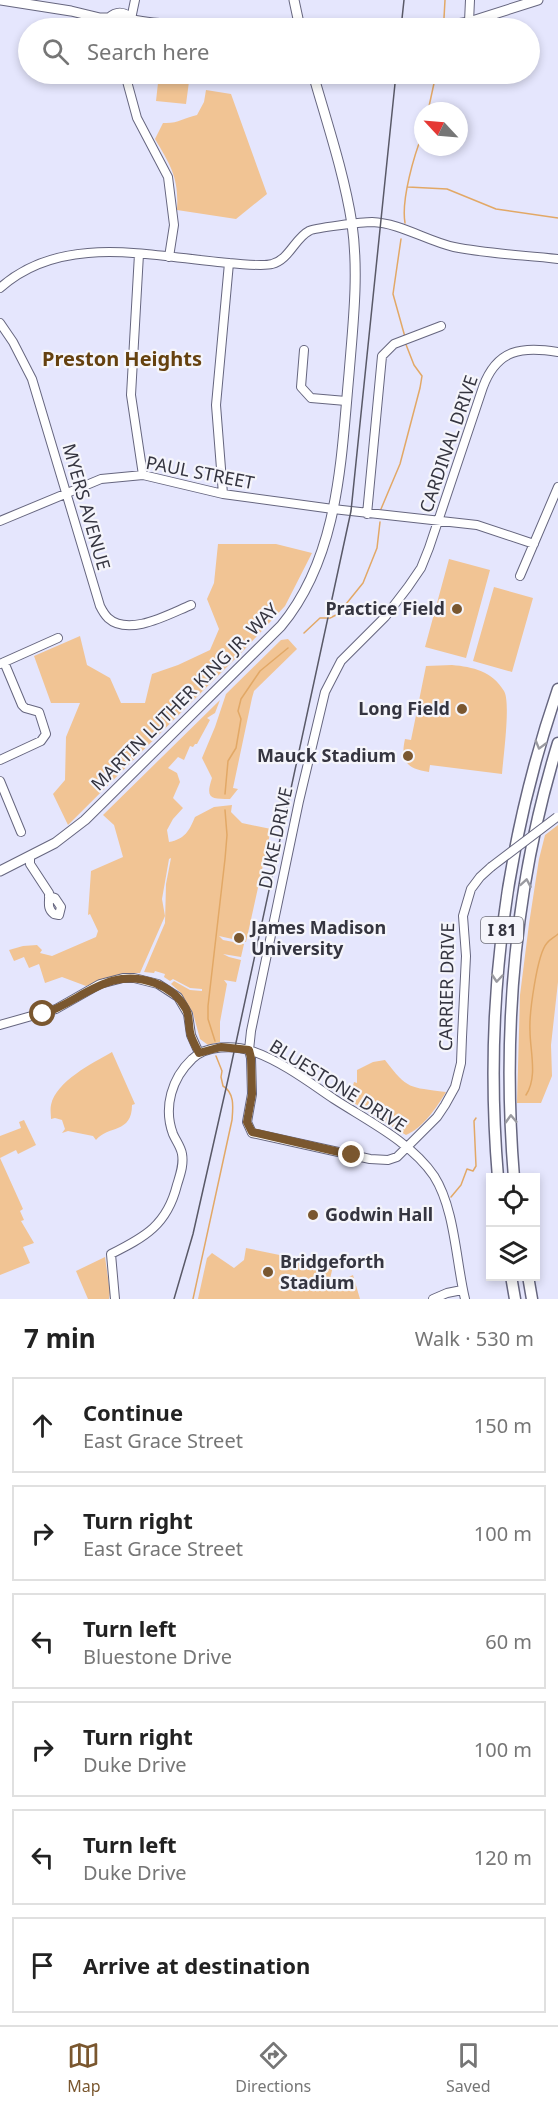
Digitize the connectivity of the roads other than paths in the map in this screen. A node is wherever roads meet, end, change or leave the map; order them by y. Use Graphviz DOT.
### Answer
graph roads {
  1 [pos="1,0"];
  2 [pos="134,0"];
  3 [pos="294,0"];
  4 [pos="470,0"];
  5 [pos="538,0"];
  6 [pos="44,3"];
  7 [pos="71,11"];
  8 [pos="122,13"];
  9 [pos="85,18"];
  10 [pos="109,18"];
  11 [pos="128,18"];
  12 [pos="133,18"];
  13 [pos="298,18"];
  14 [pos="469,18"];
  15 [pos="482,18"];
  16 [pos="128,84"];
  17 [pos="316,84"];
  18 [pos="352,224"];
  19 [pos="139,254"];
  20 [pos="169,257"];
  21 [pos="558,259"];
  22 [pos="229,263"];
  23 [pos="0,288"];
  24 [pos="0,323"];
  25 [pos="441,326"];
  26 [pos="304,350"];
  27 [pos="558,352"];
  28 [pos="346,402"];
  29 [pos="143,475"];
  30 [pos="558,487"];
  31 [pos="67,492"];
  32 [pos="223,494"];
  33 [pos="333,510"];
  34 [pos="367,514"];
  35 [pos="439,520"];
  36 [pos="0,521"];
  37 [pos="534,544"];
  38 [pos="520,576"];
  39 [pos="403,594"];
  40 [pos="191,605"];
  41 [pos="58,638"];
  42 [pos="2,663"];
  43 [pos="558,689"];
  44 [pos="558,743"];
  45 [pos="0,760"];
  46 [pos="0,781"];
  47 [pos="557,817"];
  48 [pos="21,832"];
  49 [pos="30,856"];
  50 [pos="0,871"];
  51 [pos="49,896"];
  52 [pos="0,1025"];
  53 [pos="249,1050"];
  54 [pos="199,1053"];
  55 [pos="407,1147"];
  56 [pos="498,1173"];
  57 [pos="514,1173"];
  58 [pos="512,1281"];
  59 [pos="529,1281"];
  60 [pos="462,1290"];
  61 [pos="115,1299"];
  62 [pos="433,1299"];
  63 [pos="465,1299"];
  64 [pos="515,1299"];
  65 [pos="532,1299"];
  1 -- 6 [label="main road"];
  2 -- 8 [label="street"];
  2 -- 12 [label="street"];
  3 -- 13 [label="main road"];
  4 -- 14 [label="street"];
  5 -- 15 [label="main road"];
  6 -- 7 [label="main road"];
  7 -- 9 [label="main road"];
  7 -- 10 [label="main road"];
  8 -- 10 [label="main road"];
  8 -- 11 [label="main road"];
  16 -- 20 [label="street"];
  17 -- 18 [label="main road, MARTIN LUTHER KING JR. WAY"];
  18 -- 21 [label="street"];
  18 -- 22 [label="street"];
  18 -- 28 [label="main road, MARTIN LUTHER KING JR. WAY"];
  19 -- 20 [label="street"];
  19 -- 23 [label="street"];
  19 -- 29 [label="street"];
  20 -- 22 [label="street"];
  22 -- 32 [label="street"];
  24 -- 31 [label="street, MYERS AVENUE"];
  25 -- 34 [label="street"];
  26 -- 28 [label="street"];
  27 -- 35 [label="street, CARDINAL DRIVE"];
  28 -- 33 [label="main road, MARTIN LUTHER KING JR. WAY"];
  29 -- 31 [label="street, PAUL STREET"];
  29 -- 32 [label="street, PAUL STREET"];
  30 -- 37 [label="street"];
  31 -- 36 [label="street, PAUL STREET"];
  31 -- 40 [label="street, MYERS AVENUE"];
  32 -- 33 [label="street, PAUL STREET"];
  33 -- 34 [label="street, PAUL STREET"];
  33 -- 49 [label="main road, MARTIN LUTHER KING JR. WAY"];
  34 -- 35 [label="street, PAUL STREET"];
  35 -- 37 [label="street, PAUL STREET"];
  35 -- 39 [label="street, CARDINAL DRIVE"];
  37 -- 38 [label="street"];
  39 -- 53 [label="street, DUKE DRIVE"];
  41 -- 42 [label="street"];
  42 -- 45 [label="street"];
  43 -- 56 [label="highway, I 81, one-way"];
  57 -- 44 [label="highway, I 81, one-way"];
  46 -- 48 [label="street"];
  47 -- 55 [label="street, CARRIER DRIVE, bridge"];
  49 -- 50 [label="main road, MARTIN LUTHER KING JR. WAY"];
  49 -- 51 [label="street"];
  52 -- 54 [label="street"];
  53 -- 54 [label="street, BLUESTONE DRIVE"];
  53 -- 55 [label="street, BLUESTONE DRIVE"];
  53 -- 55 [label="street, DUKE DRIVE"];
  54 -- 61 [label="street"];
  55 -- 60 [label="street, BLUESTONE DRIVE"];
  58 -- 64 [label="highway"];
  59 -- 65 [label="highway"];
  60 -- 62 [label="street"];
  60 -- 63 [label="street, BLUESTONE DRIVE"];
}
